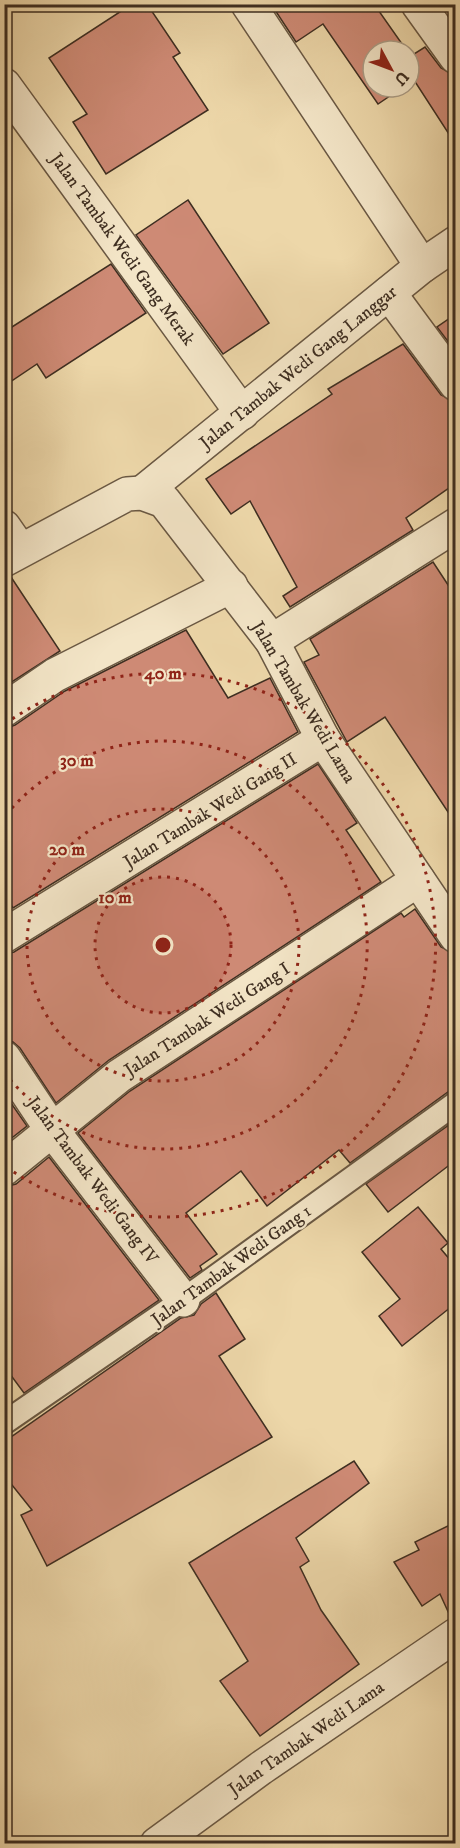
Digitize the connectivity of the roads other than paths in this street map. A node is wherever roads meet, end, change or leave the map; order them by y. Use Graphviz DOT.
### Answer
graph roads {
  1 [pos="248,4"];
  2 [pos="418,4"];
  3 [pos="456,57"];
  4 [pos="4,85"];
  5 [pos="456,243"];
  6 [pos="422,266"];
  7 [pos="389,293"];
  8 [pos="456,384"];
  9 [pos="242,413"];
  10 [pos="142,493"];
  11 [pos="456,525"];
  12 [pos="10,546"];
  13 [pos="231,586"];
  14 [pos="272,641"];
  15 [pos="4,710"];
  16 [pos="323,740"];
  17 [pos="435,888"];
  18 [pos="4,936"];
  19 [pos="456,936"];
  20 [pos="4,1058"];
  21 [pos="456,1103"];
  22 [pos="52,1130"];
  23 [pos="4,1170"];
  24 [pos="183,1300"];
  25 [pos="4,1423"];
  26 [pos="456,1635"];
  27 [pos="158,1844"];
  1 -- 6 [label="street"];
  2 -- 3 [label="street"];
  4 -- 9 [label="street, Jalan Tambak Wedi Gang Merak"];
  5 -- 6 [label="street, Jalan Tambak Wedi Gang Langgar"];
  6 -- 7 [label="street, Jalan Tambak Wedi Gang Langgar"];
  7 -- 8 [label="street"];
  7 -- 9 [label="street, Jalan Tambak Wedi Gang Langgar"];
  9 -- 10 [label="street, Jalan Tambak Wedi Gang Langgar"];
  10 -- 12 [label="street"];
  10 -- 13 [label="street, Jalan Tambak Wedi Lama"];
  11 -- 14 [label="street"];
  13 -- 14 [label="street, Jalan Tambak Wedi Lama"];
  13 -- 15 [label="street"];
  14 -- 16 [label="street, Jalan Tambak Wedi Lama"];
  16 -- 17 [label="street, Jalan Tambak Wedi Lama"];
  16 -- 18 [label="street, Jalan Tambak Wedi Gang II"];
  17 -- 19 [label="street, Jalan Tambak Wedi Lama"];
  17 -- 22 [label="street, Jalan Tambak Wedi Gang I"];
  20 -- 22 [label="street, Jalan Tambak Wedi Gang IV"];
  21 -- 24 [label="lane, Jalan Tambak Wedi Gang 1"];
  22 -- 23 [label="street, Jalan Tambak Wedi Gang I"];
  22 -- 24 [label="street, Jalan Tambak Wedi Gang IV"];
  24 -- 25 [label="lane, Jalan Tambak Wedi Gang 1"];
  26 -- 27 [label="street, Jalan Tambak Wedi Lama"];
}
